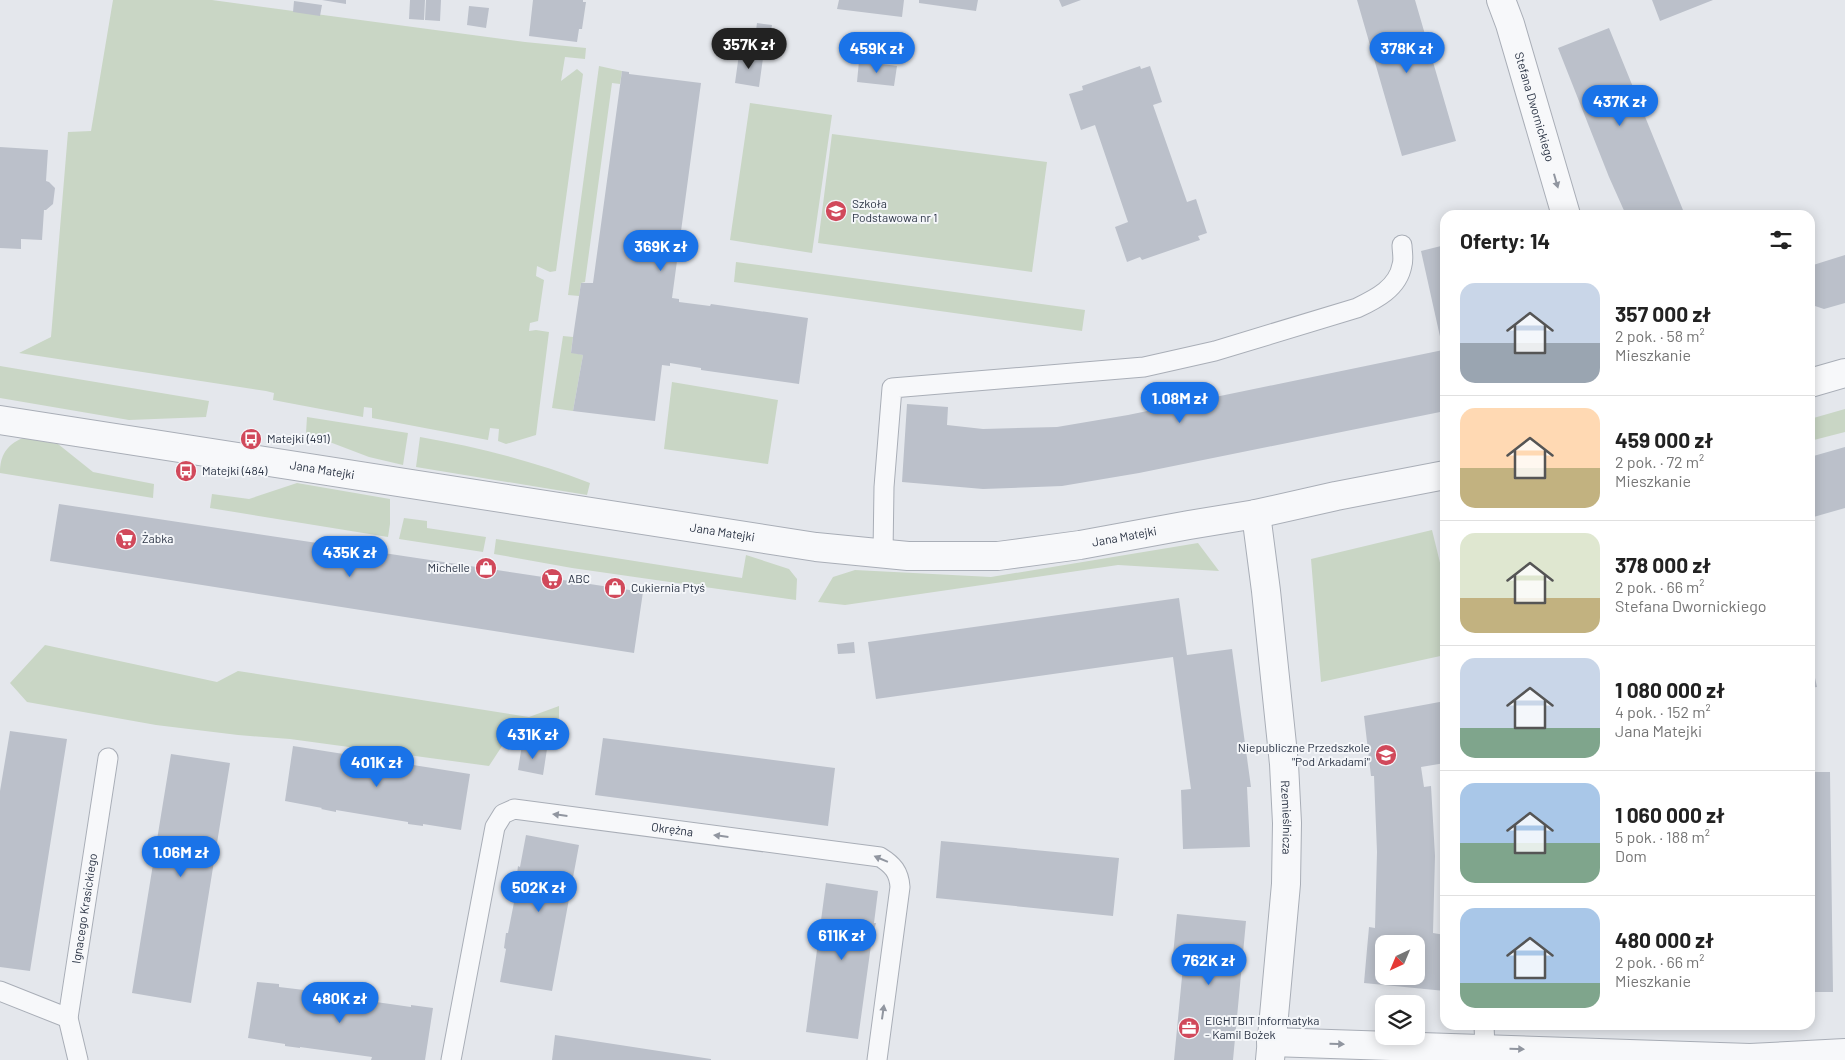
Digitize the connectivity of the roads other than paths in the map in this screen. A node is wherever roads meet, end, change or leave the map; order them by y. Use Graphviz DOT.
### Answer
graph roads {
  1 [pos="1501,0"];
  2 [pos="1565,210"];
  3 [pos="1402,245"];
  4 [pos="1845,373"];
  5 [pos="1815,382"];
  6 [pos="0,420"];
  7 [pos="1440,476"];
  8 [pos="1256,514"];
  9 [pos="883,553"];
  10 [pos="108,758"];
  11 [pos="0,991"];
  12 [pos="68,1018"];
  13 [pos="1484,1037"];
  14 [pos="1270,1051"];
  15 [pos="1845,1053"];
  16 [pos="78,1060"];
  17 [pos="451,1060"];
  18 [pos="876,1060"];
  1 -- 2 [label="street, Stefana Dwornickiego, one-way"];
  3 -- 9 [label="lane"];
  4 -- 5 [label="street"];
  6 -- 9 [label="street, Jana Matejki"];
  7 -- 8 [label="street, Jana Matejki"];
  8 -- 9 [label="street, Jana Matejki"];
  8 -- 14 [label="street, Rzemieślnicza"];
  10 -- 12 [label="lane, Ignacego Krasickiego"];
  11 -- 12 [label="lane"];
  12 -- 16 [label="lane, Ignacego Krasickiego"];
  14 -- 13 [label="street, one-way"];
  13 -- 15 [label="street, one-way"];
  18 -- 17 [label="lane, Okrężna, one-way"];
}
